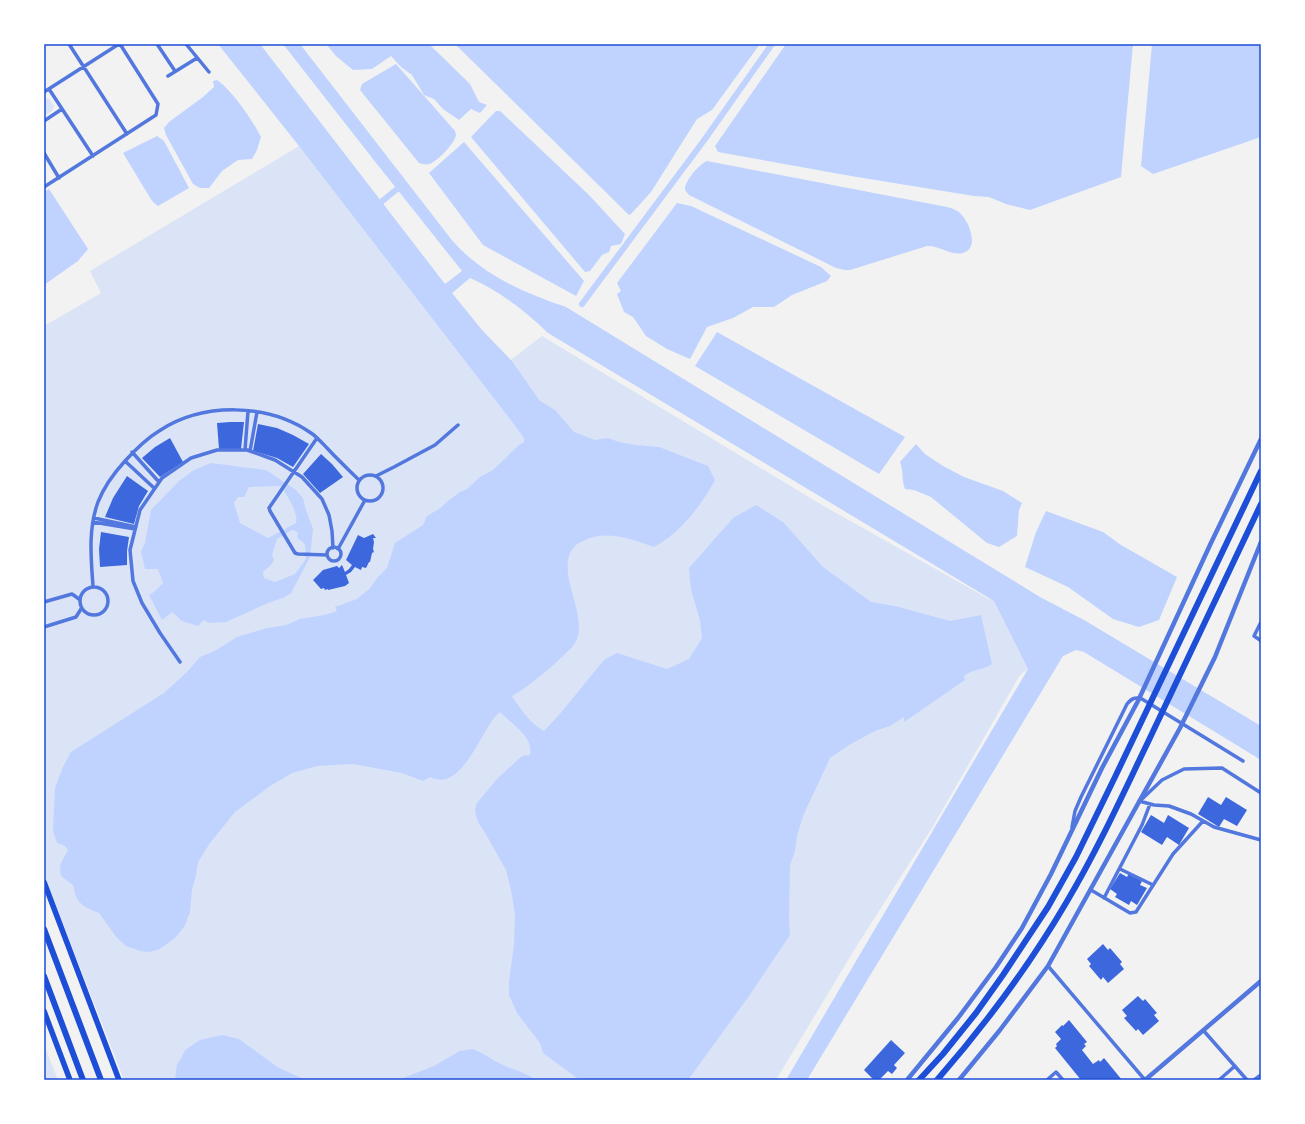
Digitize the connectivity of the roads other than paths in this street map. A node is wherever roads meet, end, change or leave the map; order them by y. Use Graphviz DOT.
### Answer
graph roads {
  1 [pos="69,44"];
  2 [pos="119,44"];
  3 [pos="157,44"];
  4 [pos="186,44"];
  5 [pos="197,58"];
  6 [pos="83,67"];
  7 [pos="175,71"];
  8 [pos="209,72"];
  9 [pos="168,76"];
  10 [pos="49,89"];
  11 [pos="44,92"];
  12 [pos="62,109"];
  13 [pos="44,121"];
  14 [pos="127,134"];
  15 [pos="44,153"];
  16 [pos="93,156"];
  17 [pos="59,178"];
  18 [pos="44,188"];
  19 [pos="248,411"];
  20 [pos="257,412"];
  21 [pos="458,425"];
  22 [pos="317,438"];
  23 [pos="1261,439"];
  24 [pos="244,450"];
  25 [pos="250,451"];
  26 [pos="132,452"];
  27 [pos="125,461"];
  28 [pos="1261,471"];
  29 [pos="293,472"];
  30 [pos="376,476"];
  31 [pos="359,480"];
  32 [pos="159,482"];
  33 [pos="154,488"];
  34 [pos="365,500"];
  35 [pos="1261,504"];
  36 [pos="94,520"];
  37 [pos="136,528"];
  38 [pos="1261,542"];
  39 [pos="333,548"];
  40 [pos="1260,548"];
  41 [pos="338,549"];
  42 [pos="327,556"];
  43 [pos="93,586"];
  44 [pos="79,599"];
  45 [pos="44,602"];
  46 [pos="81,609"];
  47 [pos="1261,622"];
  48 [pos="44,627"];
  49 [pos="1261,641"];
  50 [pos="180,662"];
  51 [pos="1243,761"];
  52 [pos="1261,793"];
  53 [pos="1139,801"];
  54 [pos="1150,804"];
  55 [pos="1203,821"];
  56 [pos="1072,830"];
  57 [pos="1261,840"];
  58 [pos="1120,869"];
  59 [pos="44,882"];
  60 [pos="1154,885"];
  61 [pos="1090,890"];
  62 [pos="1104,898"];
  63 [pos="44,929"];
  64 [pos="1048,966"];
  65 [pos="44,976"];
  66 [pos="1261,981"];
  67 [pos="44,1010"];
  68 [pos="1203,1030"];
  69 [pos="1235,1066"];
  70 [pos="1261,1075"];
  71 [pos="70,1080"];
  72 [pos="83,1080"];
  73 [pos="101,1080"];
  74 [pos="119,1080"];
  75 [pos="907,1080"];
  76 [pos="919,1080"];
  77 [pos="937,1080"];
  78 [pos="959,1080"];
  79 [pos="1047,1080"];
  80 [pos="1062,1080"];
  81 [pos="1145,1080"];
  82 [pos="1219,1080"];
  83 [pos="1247,1080"];
  84 [pos="1254,1080"];
  1 -- 6 [label="street"];
  2 -- 6 [label="street"];
  2 -- 14 [label="street"];
  3 -- 7 [label="street"];
  4 -- 5 [label="street"];
  5 -- 7 [label="street"];
  5 -- 8 [label="street"];
  6 -- 10 [label="street"];
  6 -- 14 [label="street"];
  7 -- 9 [label="street"];
  10 -- 11 [label="street"];
  10 -- 12 [label="street"];
  12 -- 13 [label="street"];
  12 -- 16 [label="street"];
  14 -- 16 [label="street"];
  15 -- 17 [label="street"];
  16 -- 17 [label="street"];
  17 -- 18 [label="street"];
  19 -- 20 [label="street"];
  19 -- 24 [label="street"];
  19 -- 26 [label="street"];
  20 -- 22 [label="street"];
  20 -- 25 [label="street"];
  21 -- 30 [label="street"];
  22 -- 29 [label="street"];
  22 -- 31 [label="street"];
  23 -- 56 [label="street"];
  24 -- 25 [label="street"];
  24 -- 32 [label="street"];
  25 -- 29 [label="street"];
  26 -- 27 [label="street"];
  26 -- 32 [label="street"];
  27 -- 33 [label="street"];
  27 -- 36 [label="street"];
  28 -- 76 [label="highway"];
  29 -- 39 [label="street"];
  29 -- 42 [label="street"];
  30 -- 31 [label="street"];
  30 -- 34 [label="street"];
  31 -- 34 [label="street"];
  32 -- 33 [label="street"];
  33 -- 37 [label="street"];
  34 -- 41 [label="street"];
  35 -- 77 [label="highway"];
  36 -- 37 [label="street"];
  36 -- 43 [label="street"];
  37 -- 50 [label="street"];
  38 -- 40 [label="street"];
  39 -- 41 [label="street"];
  39 -- 42 [label="street"];
  40 -- 53 [label="street"];
  41 -- 42 [label="street"];
  43 -- 44 [label="street"];
  43 -- 46 [label="street"];
  44 -- 45 [label="street"];
  44 -- 46 [label="street"];
  46 -- 48 [label="street"];
  47 -- 49 [label="street"];
  51 -- 56 [label="street"];
  52 -- 53 [label="street"];
  53 -- 54 [label="street"];
  53 -- 61 [label="street"];
  54 -- 55 [label="street"];
  54 -- 58 [label="street"];
  55 -- 57 [label="street"];
  55 -- 60 [label="street"];
  56 -- 75 [label="street"];
  58 -- 60 [label="street"];
  58 -- 62 [label="street"];
  59 -- 74 [label="main road"];
  60 -- 62 [label="street"];
  61 -- 62 [label="street"];
  61 -- 64 [label="street"];
  63 -- 73 [label="highway"];
  64 -- 78 [label="street"];
  64 -- 81 [label="street"];
  65 -- 72 [label="highway"];
  66 -- 68 [label="street"];
  67 -- 71 [label="main road"];
  68 -- 69 [label="street"];
  68 -- 81 [label="street"];
  69 -- 82 [label="street"];
  69 -- 83 [label="street"];
  70 -- 84 [label="street"];
  79 -- 80 [label="street"];
}
